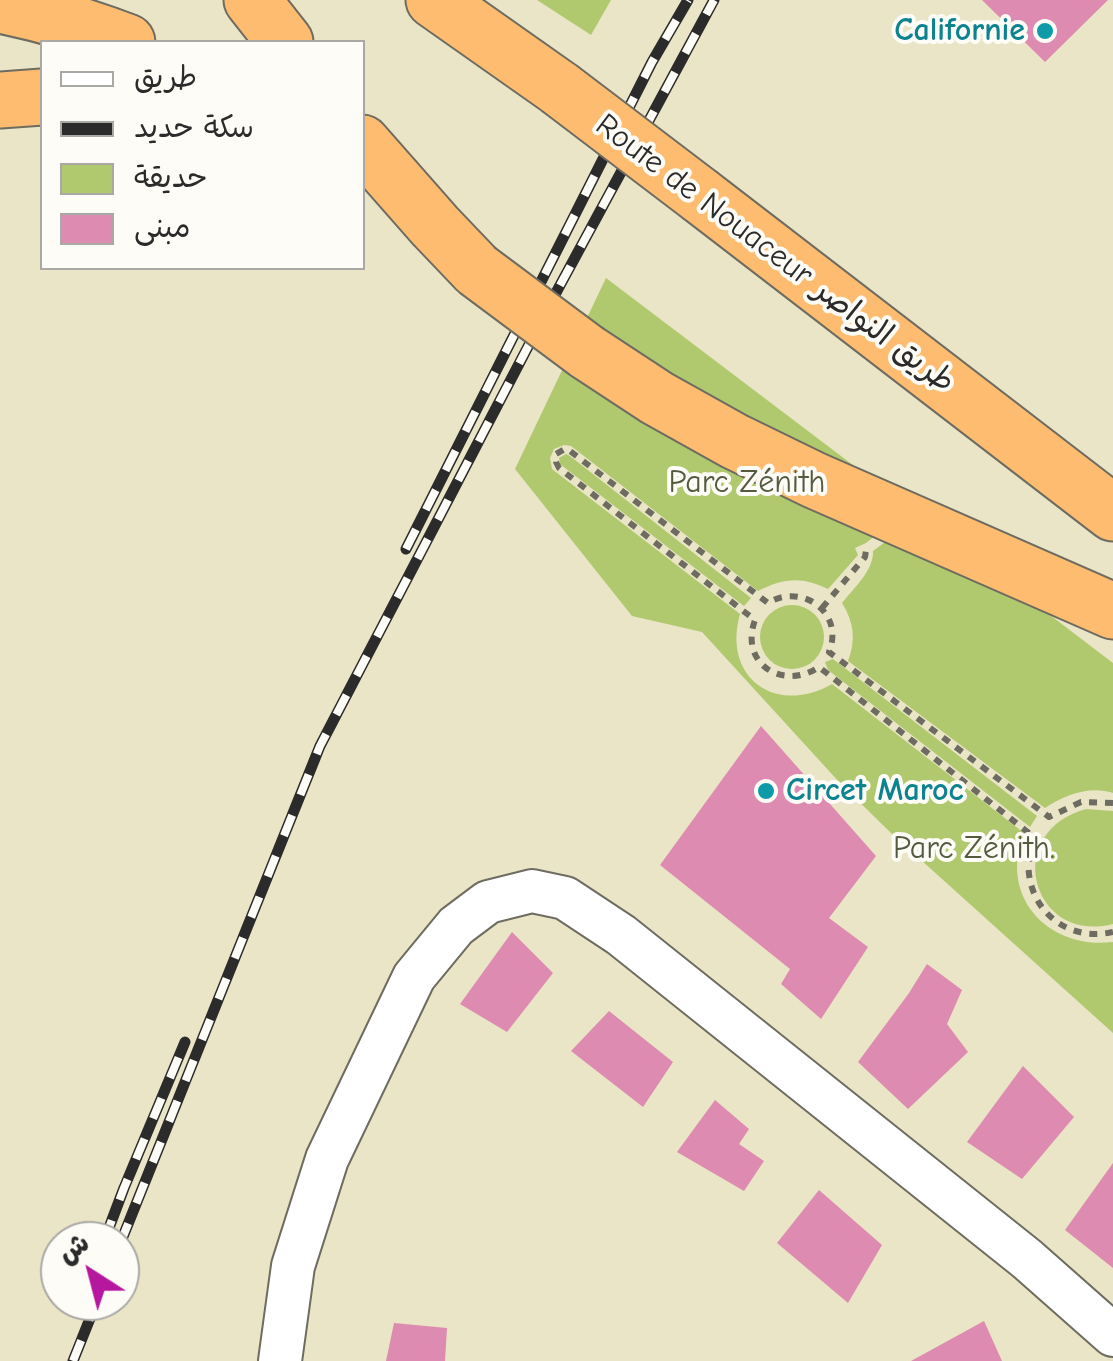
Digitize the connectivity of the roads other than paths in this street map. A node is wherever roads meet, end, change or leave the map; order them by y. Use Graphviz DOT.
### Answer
graph roads {
  1 [pos="252,0"];
  2 [pos="434,0"];
  3 [pos="0,6"];
  4 [pos="121,40"];
  5 [pos="283,40"];
  6 [pos="40,96"];
  7 [pos="0,100"];
  8 [pos="365,146"];
  9 [pos="365,197"];
  10 [pos="478,270"];
  11 [pos="1113,513"];
  12 [pos="1113,611"];
  13 [pos="1113,1335"];
  14 [pos="280,1361"];
  1 -- 5 [label="highway"];
  2 -- 11 [label="highway, Route de Nouaceur طريق النواصر, bridge"];
  3 -- 4 [label="highway"];
  6 -- 7 [label="highway"];
  8 -- 10 [label="highway"];
  9 -- 10 [label="highway"];
  10 -- 12 [label="highway, bridge"];
  13 -- 14 [label="street"];
}
